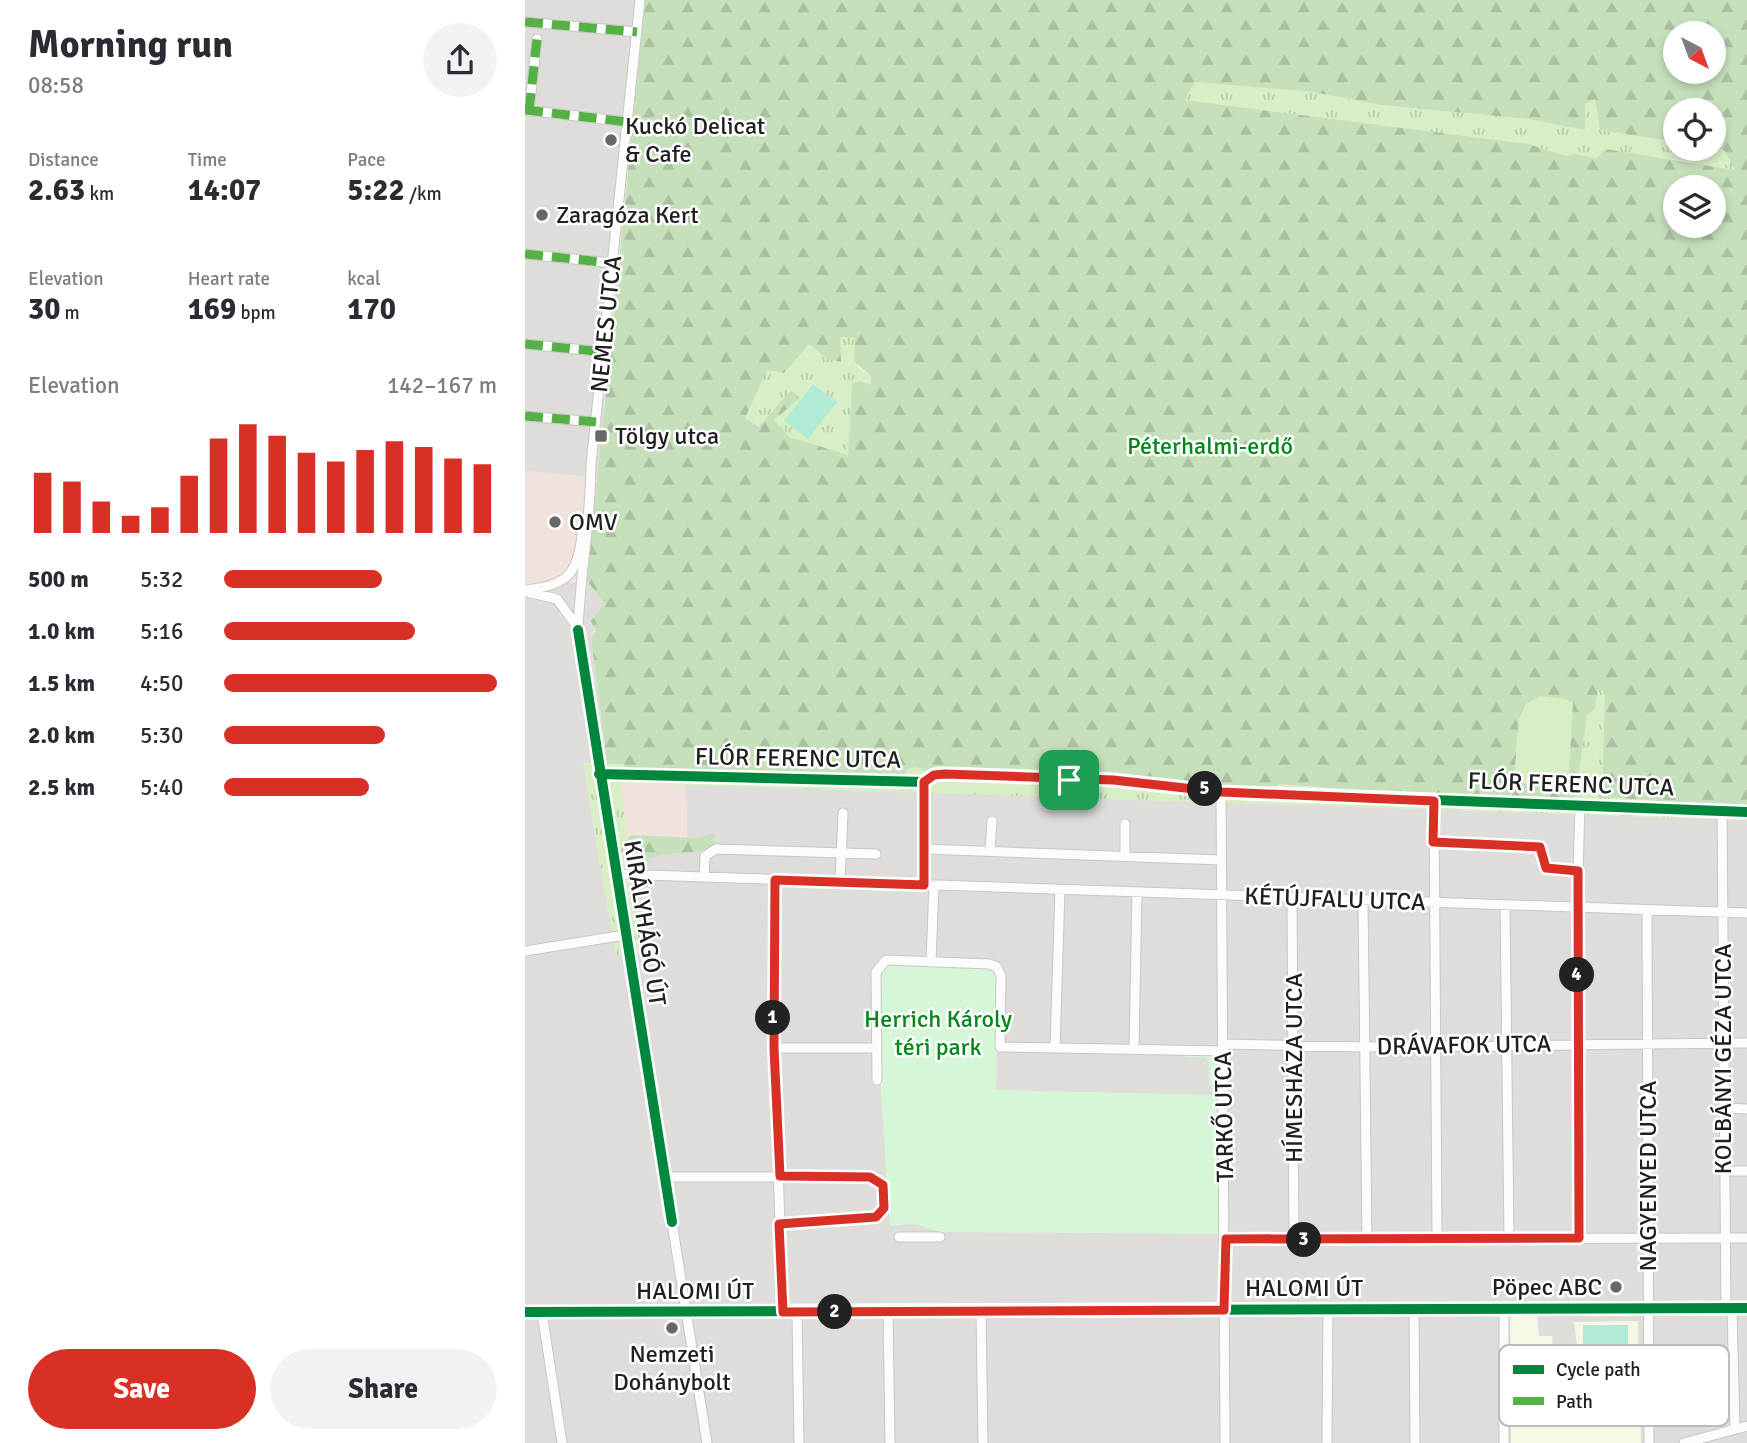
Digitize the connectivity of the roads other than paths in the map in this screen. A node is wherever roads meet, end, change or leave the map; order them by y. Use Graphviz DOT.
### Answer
graph roads {
  1 [pos="640,0"];
  2 [pos="525,22"];
  3 [pos="637,32"];
  4 [pos="537,39"];
  5 [pos="527,111"];
  6 [pos="628,122"];
  7 [pos="525,254"];
  8 [pos="612,263"];
  9 [pos="525,344"];
  10 [pos="605,352"];
  11 [pos="525,416"];
  12 [pos="596,422"];
  13 [pos="591,482"];
  14 [pos="562,582"];
  15 [pos="525,591"];
  16 [pos="580,594"];
  17 [pos="560,602"];
  18 [pos="578,630"];
  19 [pos="599,774"];
  20 [pos="924,782"];
  21 [pos="1221,792"];
  22 [pos="1434,801"];
  23 [pos="1580,805"];
  24 [pos="1722,811"];
  25 [pos="1747,812"];
  26 [pos="843,813"];
  27 [pos="992,821"];
  28 [pos="1125,824"];
  29 [pos="1433,842"];
  30 [pos="925,849"];
  31 [pos="990,851"];
  32 [pos="841,853"];
  33 [pos="876,854"];
  34 [pos="1125,856"];
  35 [pos="1221,860"];
  36 [pos="1578,871"];
  37 [pos="615,874"];
  38 [pos="704,877"];
  39 [pos="775,880"];
  40 [pos="840,882"];
  41 [pos="929,885"];
  42 [pos="1060,890"];
  43 [pos="1137,892"];
  44 [pos="1220,895"];
  45 [pos="1292,897"];
  46 [pos="1363,900"];
  47 [pos="1434,902"];
  48 [pos="1505,905"];
  49 [pos="1577,907"];
  50 [pos="1647,910"];
  51 [pos="1722,912"];
  52 [pos="1747,913"];
  53 [pos="625,934"];
  54 [pos="525,951"];
  55 [pos="931,962"];
  56 [pos="1647,1043"];
  57 [pos="1722,1043"];
  58 [pos="1747,1043"];
  59 [pos="1508,1044"];
  60 [pos="1577,1044"];
  61 [pos="1295,1045"];
  62 [pos="1433,1045"];
  63 [pos="1055,1047"];
  64 [pos="1224,1047"];
  65 [pos="1366,1047"];
  66 [pos="774,1048"];
  67 [pos="877,1048"];
  68 [pos="1134,1048"];
  69 [pos="877,1080"];
  70 [pos="1724,1108"];
  71 [pos="1747,1108"];
  72 [pos="1724,1171"];
  73 [pos="1747,1171"];
  74 [pos="780,1176"];
  75 [pos="664,1177"];
  76 [pos="779,1224"];
  77 [pos="899,1237"];
  78 [pos="940,1237"];
  79 [pos="1437,1237"];
  80 [pos="1509,1237"];
  81 [pos="1650,1237"];
  82 [pos="1579,1238"];
  83 [pos="1723,1238"];
  84 [pos="1747,1238"];
  85 [pos="1226,1239"];
  86 [pos="1367,1239"];
  87 [pos="1294,1240"];
  88 [pos="1504,1308"];
  89 [pos="1729,1308"];
  90 [pos="1747,1308"];
  91 [pos="1328,1309"];
  92 [pos="1414,1309"];
  93 [pos="1649,1309"];
  94 [pos="1224,1310"];
  95 [pos="981,1311"];
  96 [pos="525,1312"];
  97 [pos="686,1312"];
  98 [pos="783,1312"];
  99 [pos="797,1312"];
  100 [pos="888,1312"];
  101 [pos="542,1313"];
  102 [pos="1504,1345"];
  103 [pos="1649,1345"];
  104 [pos="1747,1426"];
  105 [pos="1735,1429"];
  106 [pos="562,1443"];
  107 [pos="707,1443"];
  108 [pos="799,1443"];
  109 [pos="890,1443"];
  110 [pos="983,1443"];
  111 [pos="1226,1443"];
  112 [pos="1327,1443"];
  113 [pos="1415,1443"];
  114 [pos="1684,1443"];
  1 -- 3 [label="street, NEMES UTCA"];
  2 -- 3 [label="street"];
  3 -- 6 [label="street, NEMES UTCA"];
  4 -- 5 [label="street"];
  5 -- 6 [label="street"];
  6 -- 8 [label="street, NEMES UTCA"];
  7 -- 8 [label="street"];
  8 -- 10 [label="street, NEMES UTCA"];
  9 -- 10 [label="street"];
  10 -- 12 [label="street, NEMES UTCA"];
  11 -- 12 [label="street"];
  12 -- 13 [label="street, NEMES UTCA"];
  13 -- 14 [label="street, NEMES UTCA"];
  13 -- 16 [label="street, NEMES UTCA"];
  14 -- 15 [label="street"];
  14 -- 16 [label="street"];
  14 -- 17 [label="street"];
  15 -- 17 [label="street"];
  16 -- 17 [label="street"];
  16 -- 18 [label="street, KIRÁLYHÁGÓ ÚT"];
  17 -- 18 [label="street, KIRÁLYHÁGÓ ÚT"];
  18 -- 19 [label="street, KIRÁLYHÁGÓ ÚT"];
  19 -- 20 [label="street, FLÓR FERENC UTCA"];
  19 -- 37 [label="street, KIRÁLYHÁGÓ ÚT"];
  20 -- 21 [label="street, FLÓR FERENC UTCA"];
  20 -- 30 [label="street"];
  21 -- 22 [label="street, FLÓR FERENC UTCA"];
  21 -- 35 [label="street, TARKŐ UTCA"];
  22 -- 23 [label="street, FLÓR FERENC UTCA"];
  22 -- 29 [label="street"];
  23 -- 24 [label="street, FLÓR FERENC UTCA"];
  23 -- 36 [label="street"];
  24 -- 25 [label="street, FLÓR FERENC UTCA"];
  24 -- 51 [label="street, KOLBÁNYI GÉZA UTCA"];
  26 -- 32 [label="street"];
  27 -- 31 [label="street"];
  28 -- 34 [label="street"];
  29 -- 36 [label="street"];
  29 -- 47 [label="street"];
  30 -- 31 [label="street, KÉTÚJFALU UTCA"];
  30 -- 41 [label="street"];
  31 -- 34 [label="street, KÉTÚJFALU UTCA"];
  32 -- 33 [label="street"];
  32 -- 38 [label="street"];
  32 -- 40 [label="street"];
  34 -- 35 [label="street, KÉTÚJFALU UTCA"];
  35 -- 44 [label="street, TARKŐ UTCA"];
  36 -- 49 [label="street"];
  37 -- 38 [label="street, KÉTÚJFALU UTCA"];
  37 -- 53 [label="street, KIRÁLYHÁGÓ ÚT"];
  38 -- 39 [label="street, KÉTÚJFALU UTCA"];
  39 -- 40 [label="street, KÉTÚJFALU UTCA"];
  39 -- 66 [label="street"];
  40 -- 41 [label="street, KÉTÚJFALU UTCA"];
  41 -- 42 [label="street, KÉTÚJFALU UTCA"];
  41 -- 55 [label="street"];
  42 -- 43 [label="street, KÉTÚJFALU UTCA"];
  42 -- 63 [label="street"];
  43 -- 44 [label="street, KÉTÚJFALU UTCA"];
  43 -- 68 [label="street"];
  44 -- 45 [label="street, KÉTÚJFALU UTCA"];
  44 -- 64 [label="street, TARKŐ UTCA"];
  45 -- 46 [label="street, KÉTÚJFALU UTCA"];
  45 -- 61 [label="street, HÍMESHÁZA UTCA"];
  46 -- 47 [label="street, KÉTÚJFALU UTCA"];
  46 -- 65 [label="street"];
  47 -- 48 [label="street, KÉTÚJFALU UTCA"];
  47 -- 62 [label="street"];
  48 -- 49 [label="street, KÉTÚJFALU UTCA"];
  48 -- 59 [label="street"];
  49 -- 50 [label="street, KÉTÚJFALU UTCA"];
  49 -- 60 [label="street"];
  50 -- 51 [label="street, KÉTÚJFALU UTCA"];
  50 -- 56 [label="street, NAGYENYED UTCA"];
  51 -- 52 [label="street, KÉTÚJFALU UTCA"];
  51 -- 57 [label="street, KOLBÁNYI GÉZA UTCA"];
  53 -- 54 [label="street"];
  53 -- 75 [label="street, KIRÁLYHÁGÓ ÚT"];
  55 -- 63 [label="street, DRÁVAFOK UTCA"];
  55 -- 67 [label="street"];
  56 -- 57 [label="street, DRÁVAFOK UTCA"];
  56 -- 60 [label="street, DRÁVAFOK UTCA"];
  56 -- 81 [label="street, NAGYENYED UTCA"];
  57 -- 58 [label="street, DRÁVAFOK UTCA"];
  57 -- 70 [label="street, KOLBÁNYI GÉZA UTCA"];
  59 -- 60 [label="street, DRÁVAFOK UTCA"];
  59 -- 62 [label="street, DRÁVAFOK UTCA"];
  59 -- 80 [label="street"];
  60 -- 82 [label="street"];
  61 -- 64 [label="street, DRÁVAFOK UTCA"];
  61 -- 65 [label="street, DRÁVAFOK UTCA"];
  61 -- 87 [label="street, HÍMESHÁZA UTCA"];
  62 -- 65 [label="street, DRÁVAFOK UTCA"];
  62 -- 79 [label="street"];
  63 -- 68 [label="street, DRÁVAFOK UTCA"];
  64 -- 68 [label="street, DRÁVAFOK UTCA"];
  64 -- 85 [label="street, TARKŐ UTCA"];
  65 -- 86 [label="street"];
  66 -- 67 [label="street"];
  66 -- 74 [label="street"];
  67 -- 69 [label="street"];
  70 -- 71 [label="street"];
  70 -- 72 [label="street, KOLBÁNYI GÉZA UTCA"];
  72 -- 73 [label="street"];
  72 -- 83 [label="street, KOLBÁNYI GÉZA UTCA"];
  74 -- 75 [label="street"];
  74 -- 76 [label="street"];
  74 -- 76 [label="street"];
  75 -- 97 [label="street, KIRÁLYHÁGÓ ÚT"];
  76 -- 98 [label="street"];
  77 -- 78 [label="street"];
  79 -- 80 [label="street"];
  79 -- 86 [label="street"];
  80 -- 82 [label="street"];
  81 -- 82 [label="street"];
  81 -- 83 [label="street"];
  81 -- 93 [label="street, NAGYENYED UTCA"];
  83 -- 84 [label="street"];
  83 -- 89 [label="street, KOLBÁNYI GÉZA UTCA"];
  85 -- 87 [label="street"];
  85 -- 94 [label="street, TARKŐ UTCA"];
  86 -- 87 [label="street"];
  88 -- 92 [label="street, HALOMI ÚT"];
  88 -- 93 [label="street, HALOMI ÚT"];
  88 -- 102 [label="street"];
  89 -- 90 [label="street, HALOMI ÚT"];
  89 -- 93 [label="street, HALOMI ÚT"];
  89 -- 105 [label="street, KOLBÁNYI GÉZA UTCA"];
  91 -- 92 [label="street, HALOMI ÚT"];
  91 -- 94 [label="street, HALOMI ÚT"];
  91 -- 112 [label="street"];
  92 -- 113 [label="street"];
  93 -- 103 [label="street, NAGYENYED UTCA"];
  94 -- 95 [label="street, HALOMI ÚT"];
  94 -- 111 [label="street, TARKŐ UTCA"];
  95 -- 100 [label="street, HALOMI ÚT"];
  95 -- 110 [label="street"];
  96 -- 101 [label="street, HALOMI ÚT"];
  97 -- 98 [label="street, HALOMI ÚT"];
  97 -- 101 [label="street, HALOMI ÚT"];
  97 -- 107 [label="street, KIRÁLYHÁGÓ ÚT"];
  98 -- 99 [label="street, HALOMI ÚT"];
  99 -- 100 [label="street, HALOMI ÚT"];
  99 -- 108 [label="street"];
  100 -- 109 [label="street"];
  101 -- 106 [label="street"];
  104 -- 105 [label="street"];
  105 -- 114 [label="street"];
}
